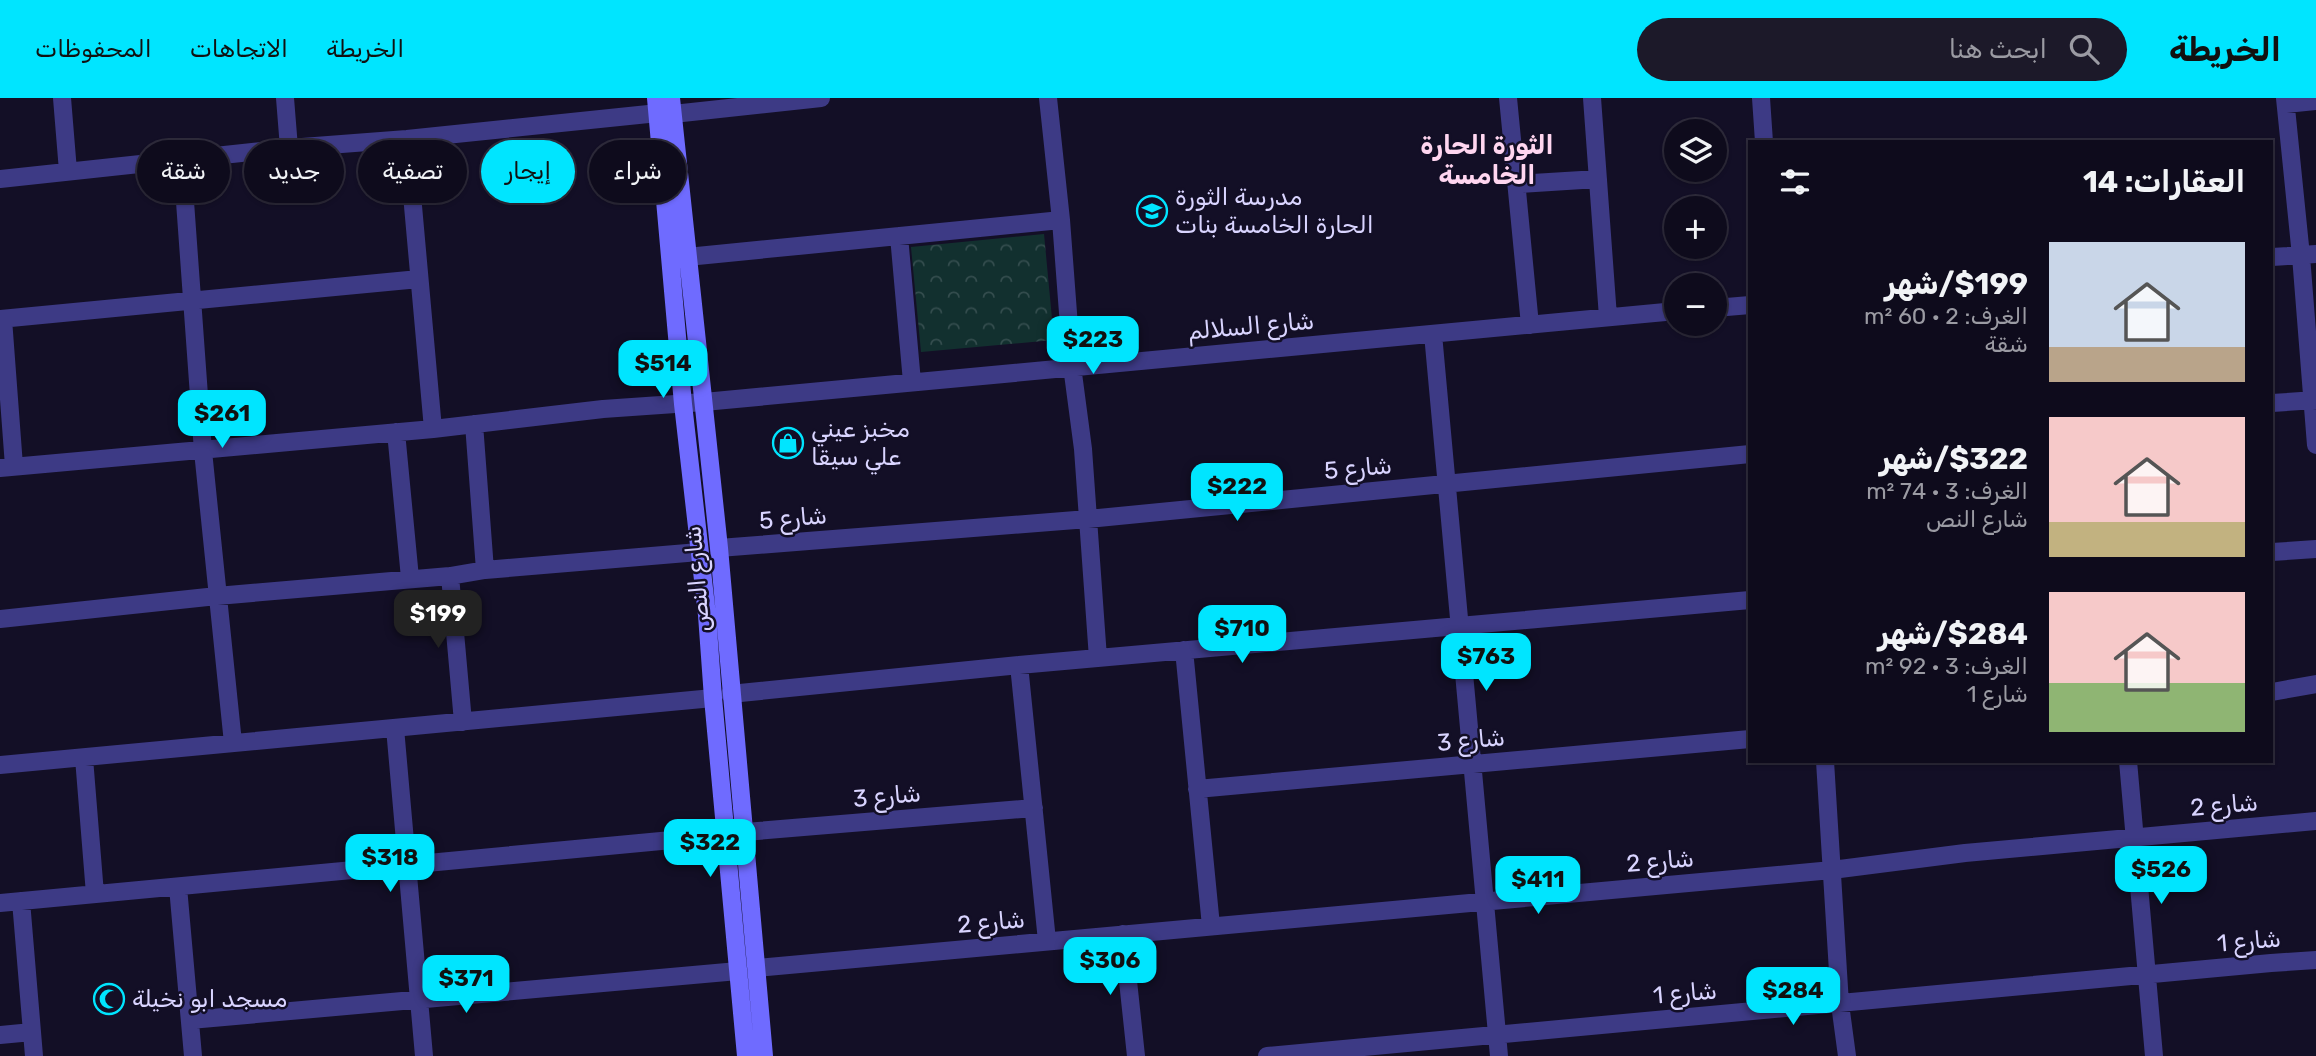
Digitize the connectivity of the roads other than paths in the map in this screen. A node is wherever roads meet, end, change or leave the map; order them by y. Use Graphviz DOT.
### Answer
graph roads {
  1 [pos="62,98"];
  2 [pos="285,98"];
  3 [pos="821,98"];
  4 [pos="1048,98"];
  5 [pos="1508,98"];
  6 [pos="1592,98"];
  7 [pos="1760,98"];
  8 [pos="2286,101"];
  9 [pos="2316,101"];
  10 [pos="665,106"];
  11 [pos="407,139"];
  12 [pos="288,140"];
  13 [pos="1764,140"];
  14 [pos="344,144"];
  15 [pos="137,164"];
  16 [pos="68,171"];
  17 [pos="1598,178"];
  18 [pos="0,179"];
  19 [pos="1518,184"];
  20 [pos="185,203"];
  21 [pos="1061,220"];
  22 [pos="899,236"];
  23 [pos="2309,255"];
  24 [pos="687,257"];
  25 [pos="2273,257"];
  26 [pos="419,279"];
  27 [pos="192,300"];
  28 [pos="1748,305"];
  29 [pos="1727,307"];
  30 [pos="1664,312"];
  31 [pos="1608,317"];
  32 [pos="1,319"];
  33 [pos="1530,325"];
  34 [pos="1433,334"];
  35 [pos="1072,366"];
  36 [pos="912,382"];
  37 [pos="2314,400"];
  38 [pos="704,402"];
  39 [pos="2273,403"];
  40 [pos="683,404"];
  41 [pos="474,424"];
  42 [pos="433,429"];
  43 [pos="396,432"];
  44 [pos="2316,445"];
  45 [pos="203,451"];
  46 [pos="1748,454"];
  47 [pos="7,467"];
  48 [pos="1448,484"];
  49 [pos="1088,519"];
  50 [pos="719,548"];
  51 [pos="2316,550"];
  52 [pos="699,552"];
  53 [pos="2273,552"];
  54 [pos="485,570"];
  55 [pos="450,576"];
  56 [pos="410,579"];
  57 [pos="217,596"];
  58 [pos="1748,600"];
  59 [pos="0,619"];
  60 [pos="1461,626"];
  61 [pos="1184,650"];
  62 [pos="1098,658"];
  63 [pos="1019,665"];
  64 [pos="2316,684"];
  65 [pos="2273,692"];
  66 [pos="722,696"];
  67 [pos="463,722"];
  68 [pos="395,728"];
  69 [pos="1748,739"];
  70 [pos="233,743"];
  71 [pos="84,758"];
  72 [pos="0,760"];
  73 [pos="1825,763"];
  74 [pos="2128,763"];
  75 [pos="1473,764"];
  76 [pos="1197,789"];
  77 [pos="1034,808"];
  78 [pos="2316,821"];
  79 [pos="745,832"];
  80 [pos="725,835"];
  81 [pos="2136,838"];
  82 [pos="407,866"];
  83 [pos="1832,870"];
  84 [pos="178,887"];
  85 [pos="95,894"];
  86 [pos="21,901"];
  87 [pos="1485,901"];
  88 [pos="0,903"];
  89 [pos="1211,926"];
  90 [pos="1123,934"];
  91 [pos="1046,941"];
  92 [pos="2316,960"];
  93 [pos="757,968"];
  94 [pos="738,971"];
  95 [pos="2147,975"];
  96 [pos="418,1000"];
  97 [pos="1840,1004"];
  98 [pos="190,1020"];
  99 [pos="32,1032"];
  100 [pos="0,1035"];
  101 [pos="1497,1035"];
  102 [pos="34,1056"];
  103 [pos="193,1056"];
  104 [pos="424,1056"];
  105 [pos="746,1056"];
  106 [pos="764,1056"];
  107 [pos="1136,1056"];
  108 [pos="1267,1056"];
  109 [pos="1499,1056"];
  110 [pos="1847,1056"];
  111 [pos="2154,1056"];
  1 -- 16 [label="street"];
  2 -- 12 [label="street"];
  3 -- 10 [label="street"];
  4 -- 21 [label="street"];
  5 -- 19 [label="street"];
  6 -- 17 [label="street"];
  7 -- 13 [label="street"];
  8 -- 9 [label="street"];
  8 -- 23 [label="street"];
  10 -- 11 [label="street"];
  10 -- 24 [label="main road, شارع النص"];
  10 -- 40 [label="main road, شارع النص"];
  11 -- 14 [label="street"];
  11 -- 26 [label="street"];
  15 -- 16 [label="street"];
  16 -- 18 [label="street"];
  17 -- 19 [label="street"];
  17 -- 31 [label="street"];
  19 -- 33 [label="street"];
  20 -- 27 [label="street"];
  21 -- 22 [label="street"];
  21 -- 35 [label="street"];
  22 -- 24 [label="street"];
  22 -- 36 [label="street"];
  23 -- 25 [label="street"];
  23 -- 37 [label="street"];
  24 -- 38 [label="main road, شارع النص"];
  26 -- 27 [label="street"];
  26 -- 42 [label="street"];
  27 -- 32 [label="street"];
  27 -- 45 [label="street"];
  28 -- 29 [label="street"];
  30 -- 31 [label="street, شارع السلالم"];
  31 -- 33 [label="street, شارع السلالم"];
  32 -- 47 [label="street"];
  33 -- 34 [label="street, شارع السلالم"];
  34 -- 35 [label="street, شارع السلالم"];
  34 -- 48 [label="street"];
  35 -- 36 [label="street, شارع السلالم"];
  35 -- 49 [label="street"];
  36 -- 38 [label="street, شارع السلالم"];
  37 -- 39 [label="street"];
  37 -- 44 [label="street"];
  38 -- 40 [label="street, شارع السلالم"];
  38 -- 50 [label="main road, شارع النص"];
  40 -- 41 [label="street, شارع السلالم"];
  40 -- 52 [label="main road, شارع النص"];
  41 -- 42 [label="street, شارع السلالم"];
  41 -- 54 [label="street"];
  42 -- 43 [label="street, شارع السلالم"];
  43 -- 45 [label="street, شارع السلالم"];
  43 -- 56 [label="street"];
  45 -- 47 [label="street, شارع السلالم"];
  45 -- 57 [label="street"];
  46 -- 48 [label="street, شارع 5"];
  48 -- 49 [label="street, شارع 5"];
  48 -- 60 [label="street"];
  49 -- 50 [label="street, شارع 5"];
  49 -- 62 [label="street"];
  50 -- 66 [label="main road, شارع النص"];
  51 -- 53 [label="street"];
  52 -- 54 [label="street"];
  52 -- 66 [label="main road, شارع النص"];
  54 -- 55 [label="street"];
  55 -- 56 [label="street"];
  55 -- 67 [label="street"];
  56 -- 57 [label="street"];
  57 -- 59 [label="street"];
  57 -- 70 [label="street"];
  58 -- 60 [label="street"];
  60 -- 61 [label="street"];
  60 -- 75 [label="street"];
  61 -- 62 [label="street"];
  61 -- 76 [label="street"];
  62 -- 63 [label="street"];
  63 -- 66 [label="street"];
  63 -- 77 [label="street"];
  64 -- 65 [label="street"];
  66 -- 67 [label="street"];
  66 -- 79 [label="main road, شارع النص"];
  66 -- 80 [label="main road, شارع النص"];
  67 -- 68 [label="street"];
  68 -- 70 [label="street"];
  68 -- 82 [label="street"];
  69 -- 75 [label="street, شارع 3"];
  70 -- 71 [label="street"];
  71 -- 72 [label="street"];
  71 -- 85 [label="street"];
  73 -- 83 [label="street"];
  74 -- 81 [label="street"];
  75 -- 76 [label="street, شارع 3"];
  75 -- 87 [label="street"];
  76 -- 89 [label="street"];
  77 -- 79 [label="street, شارع 3"];
  77 -- 91 [label="street"];
  78 -- 81 [label="street, شارع 2"];
  79 -- 93 [label="main road, شارع النص"];
  80 -- 82 [label="street"];
  80 -- 94 [label="main road, شارع النص"];
  81 -- 83 [label="street, شارع 2"];
  81 -- 95 [label="street"];
  82 -- 84 [label="street"];
  82 -- 96 [label="street"];
  83 -- 87 [label="street, شارع 2"];
  83 -- 97 [label="street"];
  84 -- 85 [label="street"];
  84 -- 98 [label="street"];
  85 -- 86 [label="street"];
  86 -- 88 [label="street"];
  86 -- 99 [label="street"];
  87 -- 89 [label="street, شارع 2"];
  87 -- 101 [label="street"];
  89 -- 90 [label="street, شارع 2"];
  90 -- 91 [label="street, شارع 2"];
  90 -- 107 [label="street"];
  91 -- 93 [label="street, شارع 2"];
  92 -- 95 [label="street, شارع 1"];
  93 -- 106 [label="main road, شارع النص"];
  94 -- 96 [label="street"];
  94 -- 105 [label="main road, شارع النص"];
  95 -- 97 [label="street, شارع 1"];
  95 -- 111 [label="street"];
  96 -- 98 [label="street"];
  96 -- 104 [label="street"];
  97 -- 101 [label="street, شارع 1"];
  97 -- 110 [label="street"];
  98 -- 103 [label="street"];
  99 -- 100 [label="street"];
  99 -- 102 [label="street"];
  101 -- 108 [label="street, شارع 1"];
  101 -- 109 [label="street"];
}
